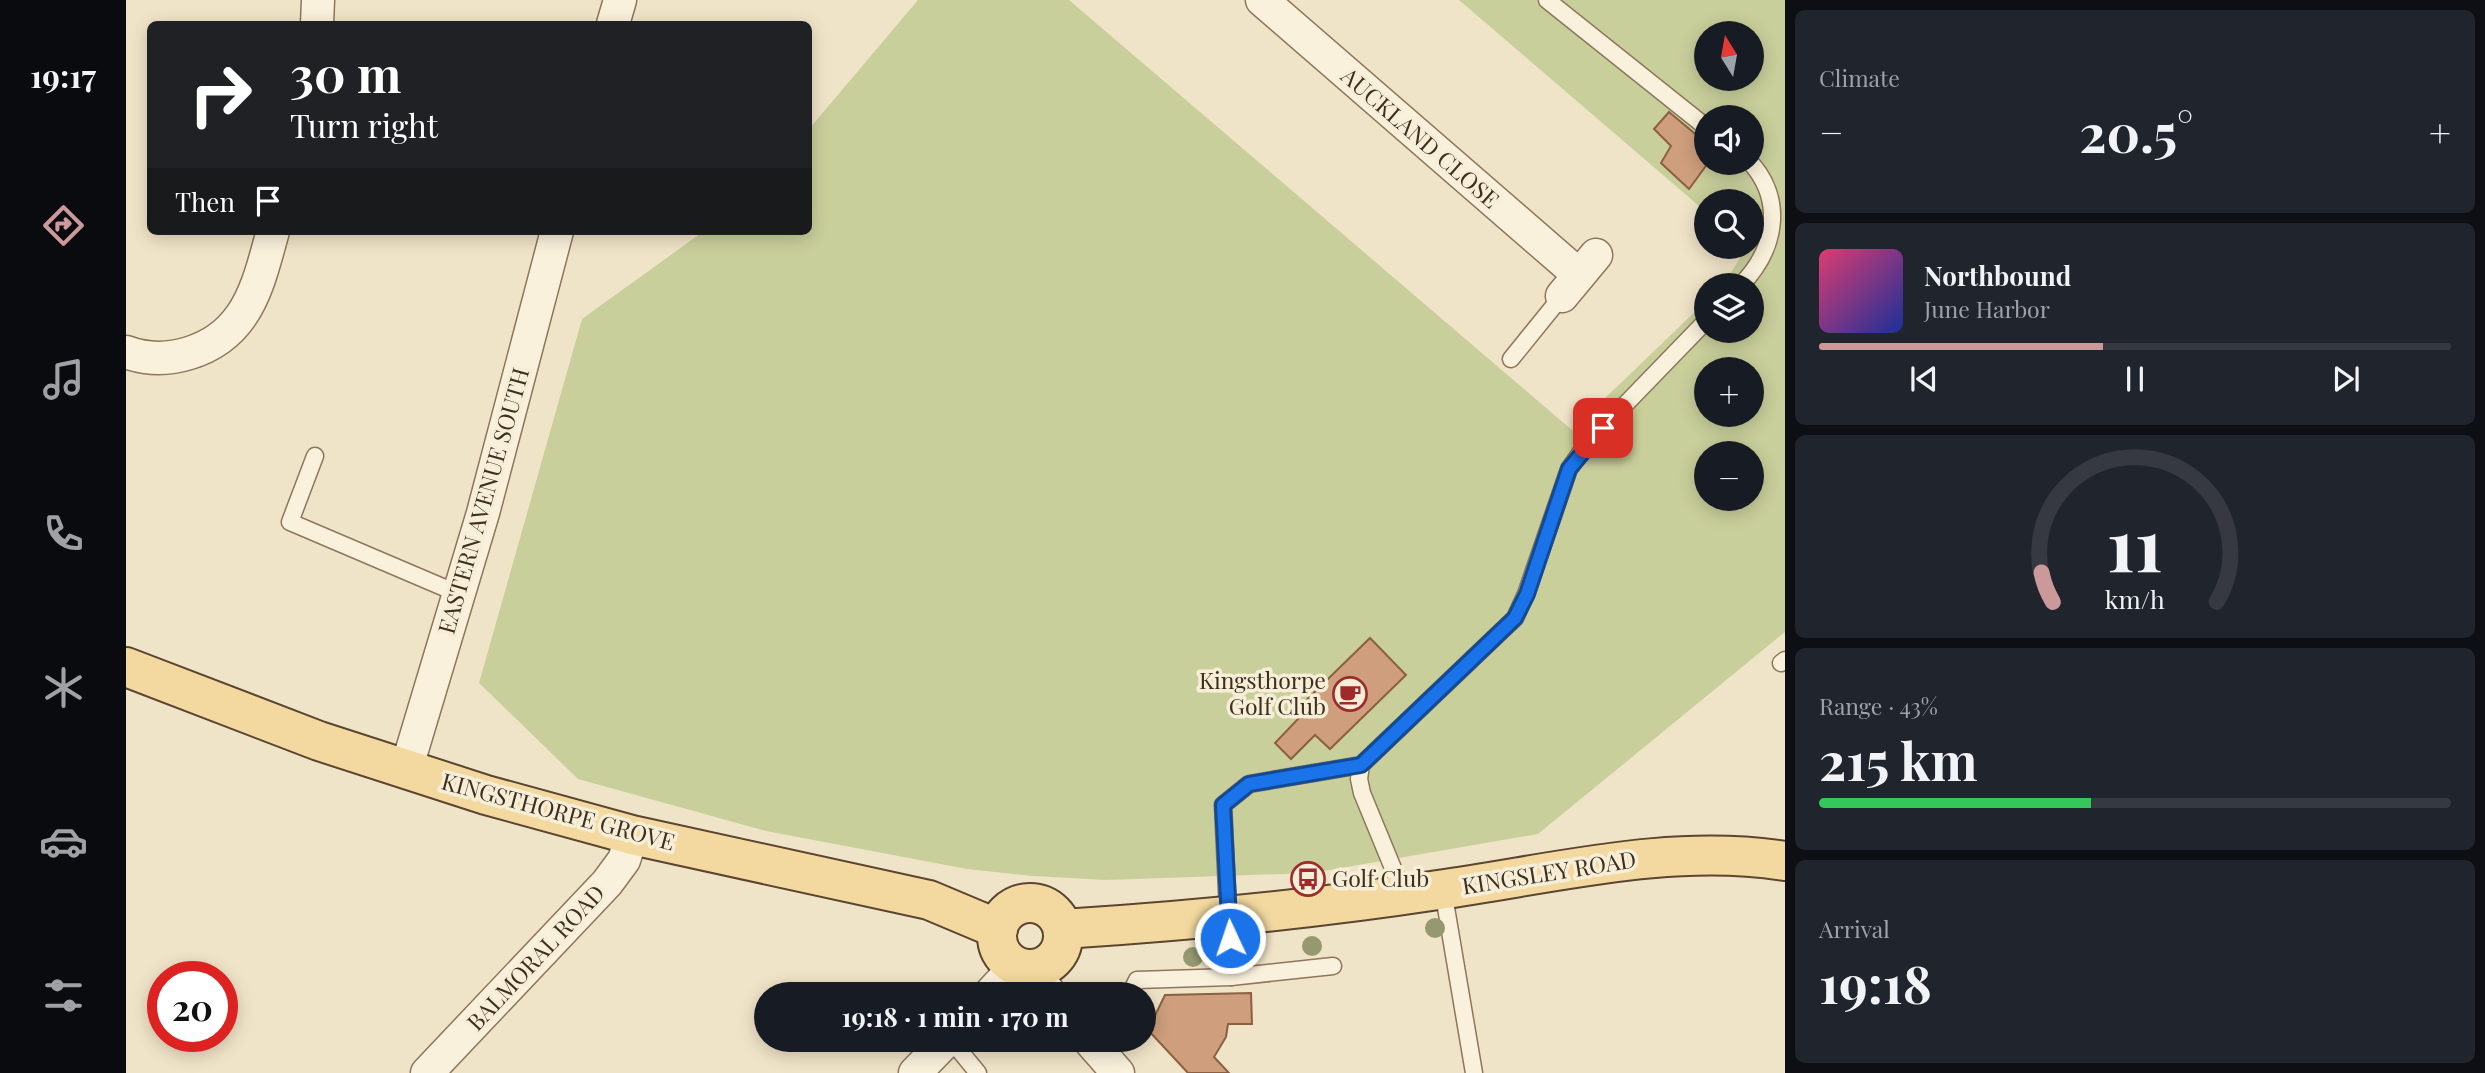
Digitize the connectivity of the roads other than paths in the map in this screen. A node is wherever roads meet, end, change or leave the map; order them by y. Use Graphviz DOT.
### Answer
graph roads {
  1 [pos="318,0"];
  2 [pos="620,0"];
  3 [pos="1262,0"];
  4 [pos="1547,0"];
  5 [pos="317,21"];
  6 [pos="614,21"];
  7 [pos="1694,117"];
  8 [pos="1761,175"];
  9 [pos="272,235"];
  10 [pos="556,235"];
  11 [pos="1750,273"];
  12 [pos="1579,275"];
  13 [pos="1694,334"];
  14 [pos="126,352"];
  15 [pos="1511,359"];
  16 [pos="315,456"];
  17 [pos="458,594"];
  18 [pos="126,667"];
  19 [pos="1361,765"];
  20 [pos="407,770"];
  21 [pos="632,835"];
  22 [pos="1785,861"];
  23 [pos="1443,890"];
  24 [pos="1404,895"];
  25 [pos="1229,918"];
  26 [pos="998,929"];
  27 [pos="1063,929"];
  28 [pos="1333,965"];
  29 [pos="1033,976"];
  30 [pos="1231,977"];
  31 [pos="1137,982"];
  32 [pos="937,1052"];
  33 [pos="960,1052"];
  34 [pos="1103,1052"];
  35 [pos="426,1073"];
  36 [pos="915,1073"];
  37 [pos="978,1073"];
  38 [pos="1118,1073"];
  39 [pos="1474,1073"];
  1 -- 5 [label="street"];
  2 -- 6 [label="street"];
  3 -- 12 [label="street, AUCKLAND CLOSE"];
  4 -- 7 [label="lane"];
  8 -- 11 [label="lane"];
  9 -- 14 [label="street"];
  10 -- 17 [label="street, EASTERN AVENUE SOUTH"];
  12 -- 15 [label="lane"];
  13 -- 19 [label="lane"];
  16 -- 17 [label="lane"];
  17 -- 20 [label="street, EASTERN AVENUE SOUTH"];
  18 -- 20 [label="main road, KINGSTHORPE GROVE"];
  19 -- 24 [label="lane"];
  19 -- 25 [label="lane"];
  20 -- 21 [label="main road, KINGSTHORPE GROVE"];
  21 -- 26 [label="main road, KINGSTHORPE GROVE"];
  21 -- 35 [label="street, BALMORAL ROAD"];
  22 -- 23 [label="main road, KINGSLEY ROAD"];
  23 -- 24 [label="main road, KINGSLEY ROAD"];
  23 -- 39 [label="lane"];
  24 -- 25 [label="main road, KINGSLEY ROAD"];
  25 -- 27 [label="main road, KINGSLEY ROAD"];
  25 -- 30 [label="lane"];
  26 -- 27 [label="main road"];
  26 -- 29 [label="main road"];
  27 -- 29 [label="main road"];
  28 -- 30 [label="lane"];
  30 -- 31 [label="lane"];
  32 -- 36 [label="street"];
  33 -- 37 [label="lane"];
  34 -- 38 [label="street"];
}
